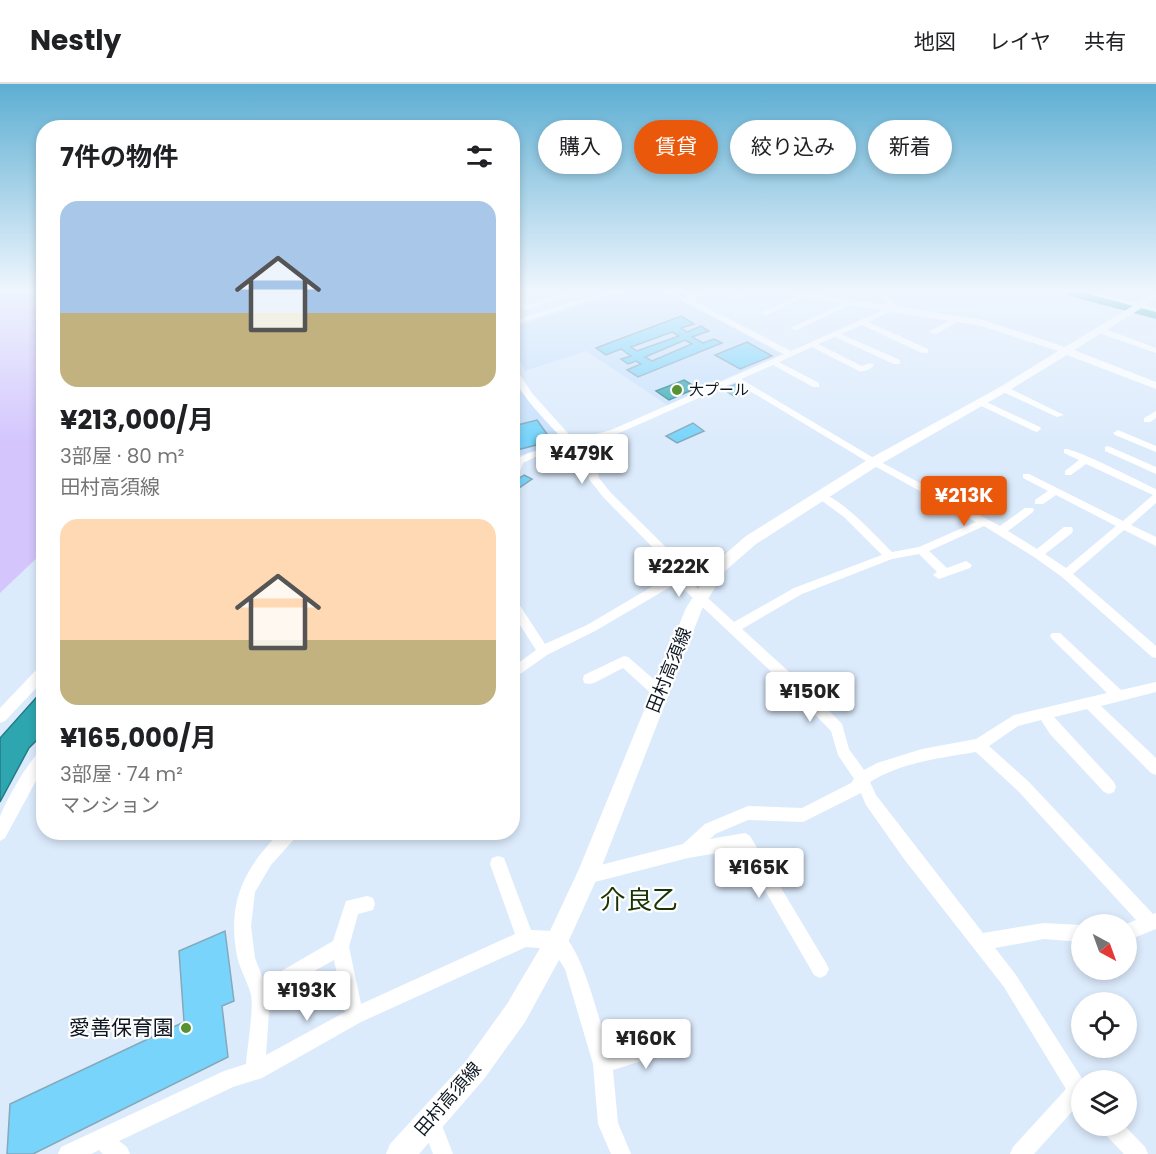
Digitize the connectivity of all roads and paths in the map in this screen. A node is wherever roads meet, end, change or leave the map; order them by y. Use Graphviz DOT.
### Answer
graph roads {
  1 [pos="768,342"];
  2 [pos="820,342"];
  3 [pos="852,342"];
  4 [pos="906,342"];
  5 [pos="1042,342"];
  6 [pos="1081,342"];
  7 [pos="1131,342"];
  8 [pos="1137,344"];
  9 [pos="813,345"];
  10 [pos="926,351"];
  11 [pos="1067,351"];
  12 [pos="1156,351"];
  13 [pos="1126,352"];
  14 [pos="791,354"];
  15 [pos="774,362"];
  16 [pos="897,362"];
  17 [pos="870,365"];
  18 [pos="736,379"];
  19 [pos="520,382"];
  20 [pos="1155,385"];
  21 [pos="1004,389"];
  22 [pos="807,390"];
  23 [pos="980,402"];
  24 [pos="1156,414"];
  25 [pos="1060,415"];
  26 [pos="1147,420"];
  27 [pos="1037,429"];
  28 [pos="1118,433"];
  29 [pos="574,443"];
  30 [pos="1108,449"];
  31 [pos="1156,449"];
  32 [pos="1067,451"];
  33 [pos="1086,459"];
  34 [pos="520,461"];
  35 [pos="874,462"];
  36 [pos="1156,471"];
  37 [pos="1068,473"];
  38 [pos="1026,476"];
  39 [pos="1055,491"];
  40 [pos="1156,493"];
  41 [pos="822,496"];
  42 [pos="1156,498"];
  43 [pos="1039,502"];
  44 [pos="1029,510"];
  45 [pos="985,522"];
  46 [pos="1125,526"];
  47 [pos="1068,530"];
  48 [pos="1001,531"];
  49 [pos="1156,543"];
  50 [pos="921,550"];
  51 [pos="1038,554"];
  52 [pos="890,556"];
  53 [pos="966,565"];
  54 [pos="720,567"];
  55 [pos="1066,574"];
  56 [pos="681,575"];
  57 [pos="700,597"];
  58 [pos="520,615"];
  59 [pos="734,628"];
  60 [pos="1056,636"];
  61 [pos="543,651"];
  62 [pos="1156,653"];
  63 [pos="520,669"];
  64 [pos="36,679"];
  65 [pos="589,679"];
  66 [pos="1156,687"];
  67 [pos="660,693"];
  68 [pos="1118,695"];
  69 [pos="1088,702"];
  70 [pos="1043,713"];
  71 [pos="0,717"];
  72 [pos="979,745"];
  73 [pos="36,764"];
  74 [pos="1156,768"];
  75 [pos="862,779"];
  76 [pos="1109,787"];
  77 [pos="0,833"];
  78 [pos="283,840"];
  79 [pos="687,851"];
  80 [pos="498,864"];
  81 [pos="587,876"];
  82 [pos="367,904"];
  83 [pos="1153,922"];
  84 [pos="1137,929"];
  85 [pos="1071,933"];
  86 [pos="525,938"];
  87 [pos="557,941"];
  88 [pos="981,942"];
  89 [pos="340,947"];
  90 [pos="820,969"];
  91 [pos="284,979"];
  92 [pos="355,1016"];
  93 [pos="676,1041"];
  94 [pos="603,1064"];
  95 [pos="255,1071"];
  96 [pos="1071,1081"];
  97 [pos="1071,1102"];
  98 [pos="430,1121"];
  99 [pos="1121,1136"];
  100 [pos="99,1138"];
  101 [pos="68,1154"];
  102 [pos="120,1154"];
  103 [pos="400,1154"];
  104 [pos="443,1154"];
  105 [pos="621,1154"];
  106 [pos="1020,1154"];
  107 [pos="1138,1154"];
  1 -- 14 [label="street"];
  2 -- 9 [label="street"];
  3 -- 16 [label="street"];
  4 -- 10 [label="street"];
  5 -- 11 [label="main road"];
  6 -- 11 [label="main road, 田村高須線"];
  7 -- 8 [label="street"];
  8 -- 12 [label="street"];
  8 -- 13 [label="street"];
  9 -- 14 [label="street"];
  9 -- 17 [label="street"];
  11 -- 20 [label="main road"];
  11 -- 21 [label="main road, 田村高須線"];
  14 -- 15 [label="street"];
  15 -- 18 [label="street"];
  15 -- 22 [label="street"];
  18 -- 29 [label="street"];
  18 -- 35 [label="street"];
  19 -- 29 [label="street"];
  21 -- 23 [label="main road, 田村高須線"];
  21 -- 25 [label="street"];
  23 -- 27 [label="street"];
  23 -- 35 [label="main road, 田村高須線"];
  24 -- 26 [label="street"];
  28 -- 31 [label="street"];
  29 -- 34 [label="street"];
  29 -- 56 [label="street"];
  30 -- 36 [label="street"];
  32 -- 33 [label="street"];
  33 -- 37 [label="street"];
  33 -- 40 [label="street"];
  35 -- 41 [label="main road, 田村高須線"];
  35 -- 45 [label="street"];
  38 -- 39 [label="street"];
  39 -- 43 [label="street"];
  39 -- 46 [label="street"];
  41 -- 52 [label="street"];
  41 -- 54 [label="main road, 田村高須線"];
  42 -- 46 [label="street"];
  44 -- 48 [label="street"];
  45 -- 48 [label="street"];
  45 -- 50 [label="street"];
  46 -- 49 [label="street"];
  46 -- 55 [label="street"];
  47 -- 51 [label="street"];
  48 -- 51 [label="street"];
  50 -- 52 [label="street"];
  50 -- 53 [label="street"];
  51 -- 55 [label="street"];
  52 -- 59 [label="street"];
  54 -- 56 [label="street"];
  54 -- 57 [label="main road, 田村高須線"];
  55 -- 62 [label="street"];
  56 -- 57 [label="street"];
  56 -- 61 [label="street"];
  57 -- 59 [label="street"];
  57 -- 67 [label="main road, 田村高須線"];
  58 -- 61 [label="street"];
  59 -- 75 [label="street"];
  60 -- 68 [label="street"];
  61 -- 63 [label="street"];
  64 -- 71 [label="street"];
  65 -- 67 [label="street"];
  66 -- 68 [label="street"];
  67 -- 81 [label="main road, 田村高須線"];
  68 -- 69 [label="street"];
  69 -- 70 [label="street"];
  69 -- 74 [label="street"];
  70 -- 72 [label="street"];
  70 -- 76 [label="street"];
  72 -- 75 [label="street"];
  72 -- 83 [label="street"];
  73 -- 77 [label="street"];
  75 -- 79 [label="street"];
  75 -- 88 [label="street"];
  78 -- 95 [label="street"];
  79 -- 81 [label="street"];
  79 -- 90 [label="street"];
  80 -- 86 [label="street"];
  81 -- 87 [label="main road, 田村高須線"];
  82 -- 89 [label="street"];
  83 -- 84 [label="street"];
  85 -- 88 [label="street"];
  86 -- 87 [label="street"];
  86 -- 92 [label="street"];
  87 -- 94 [label="street"];
  87 -- 98 [label="main road, 田村高須線"];
  88 -- 96 [label="street"];
  89 -- 91 [label="street"];
  89 -- 92 [label="street"];
  92 -- 95 [label="street"];
  93 -- 94 [label="street"];
  94 -- 105 [label="street"];
  95 -- 100 [label="street"];
  97 -- 106 [label="street"];
  98 -- 103 [label="main road, 田村高須線"];
  98 -- 104 [label="street"];
  99 -- 107 [label="street"];
  100 -- 101 [label="street"];
  100 -- 102 [label="street"];
}
